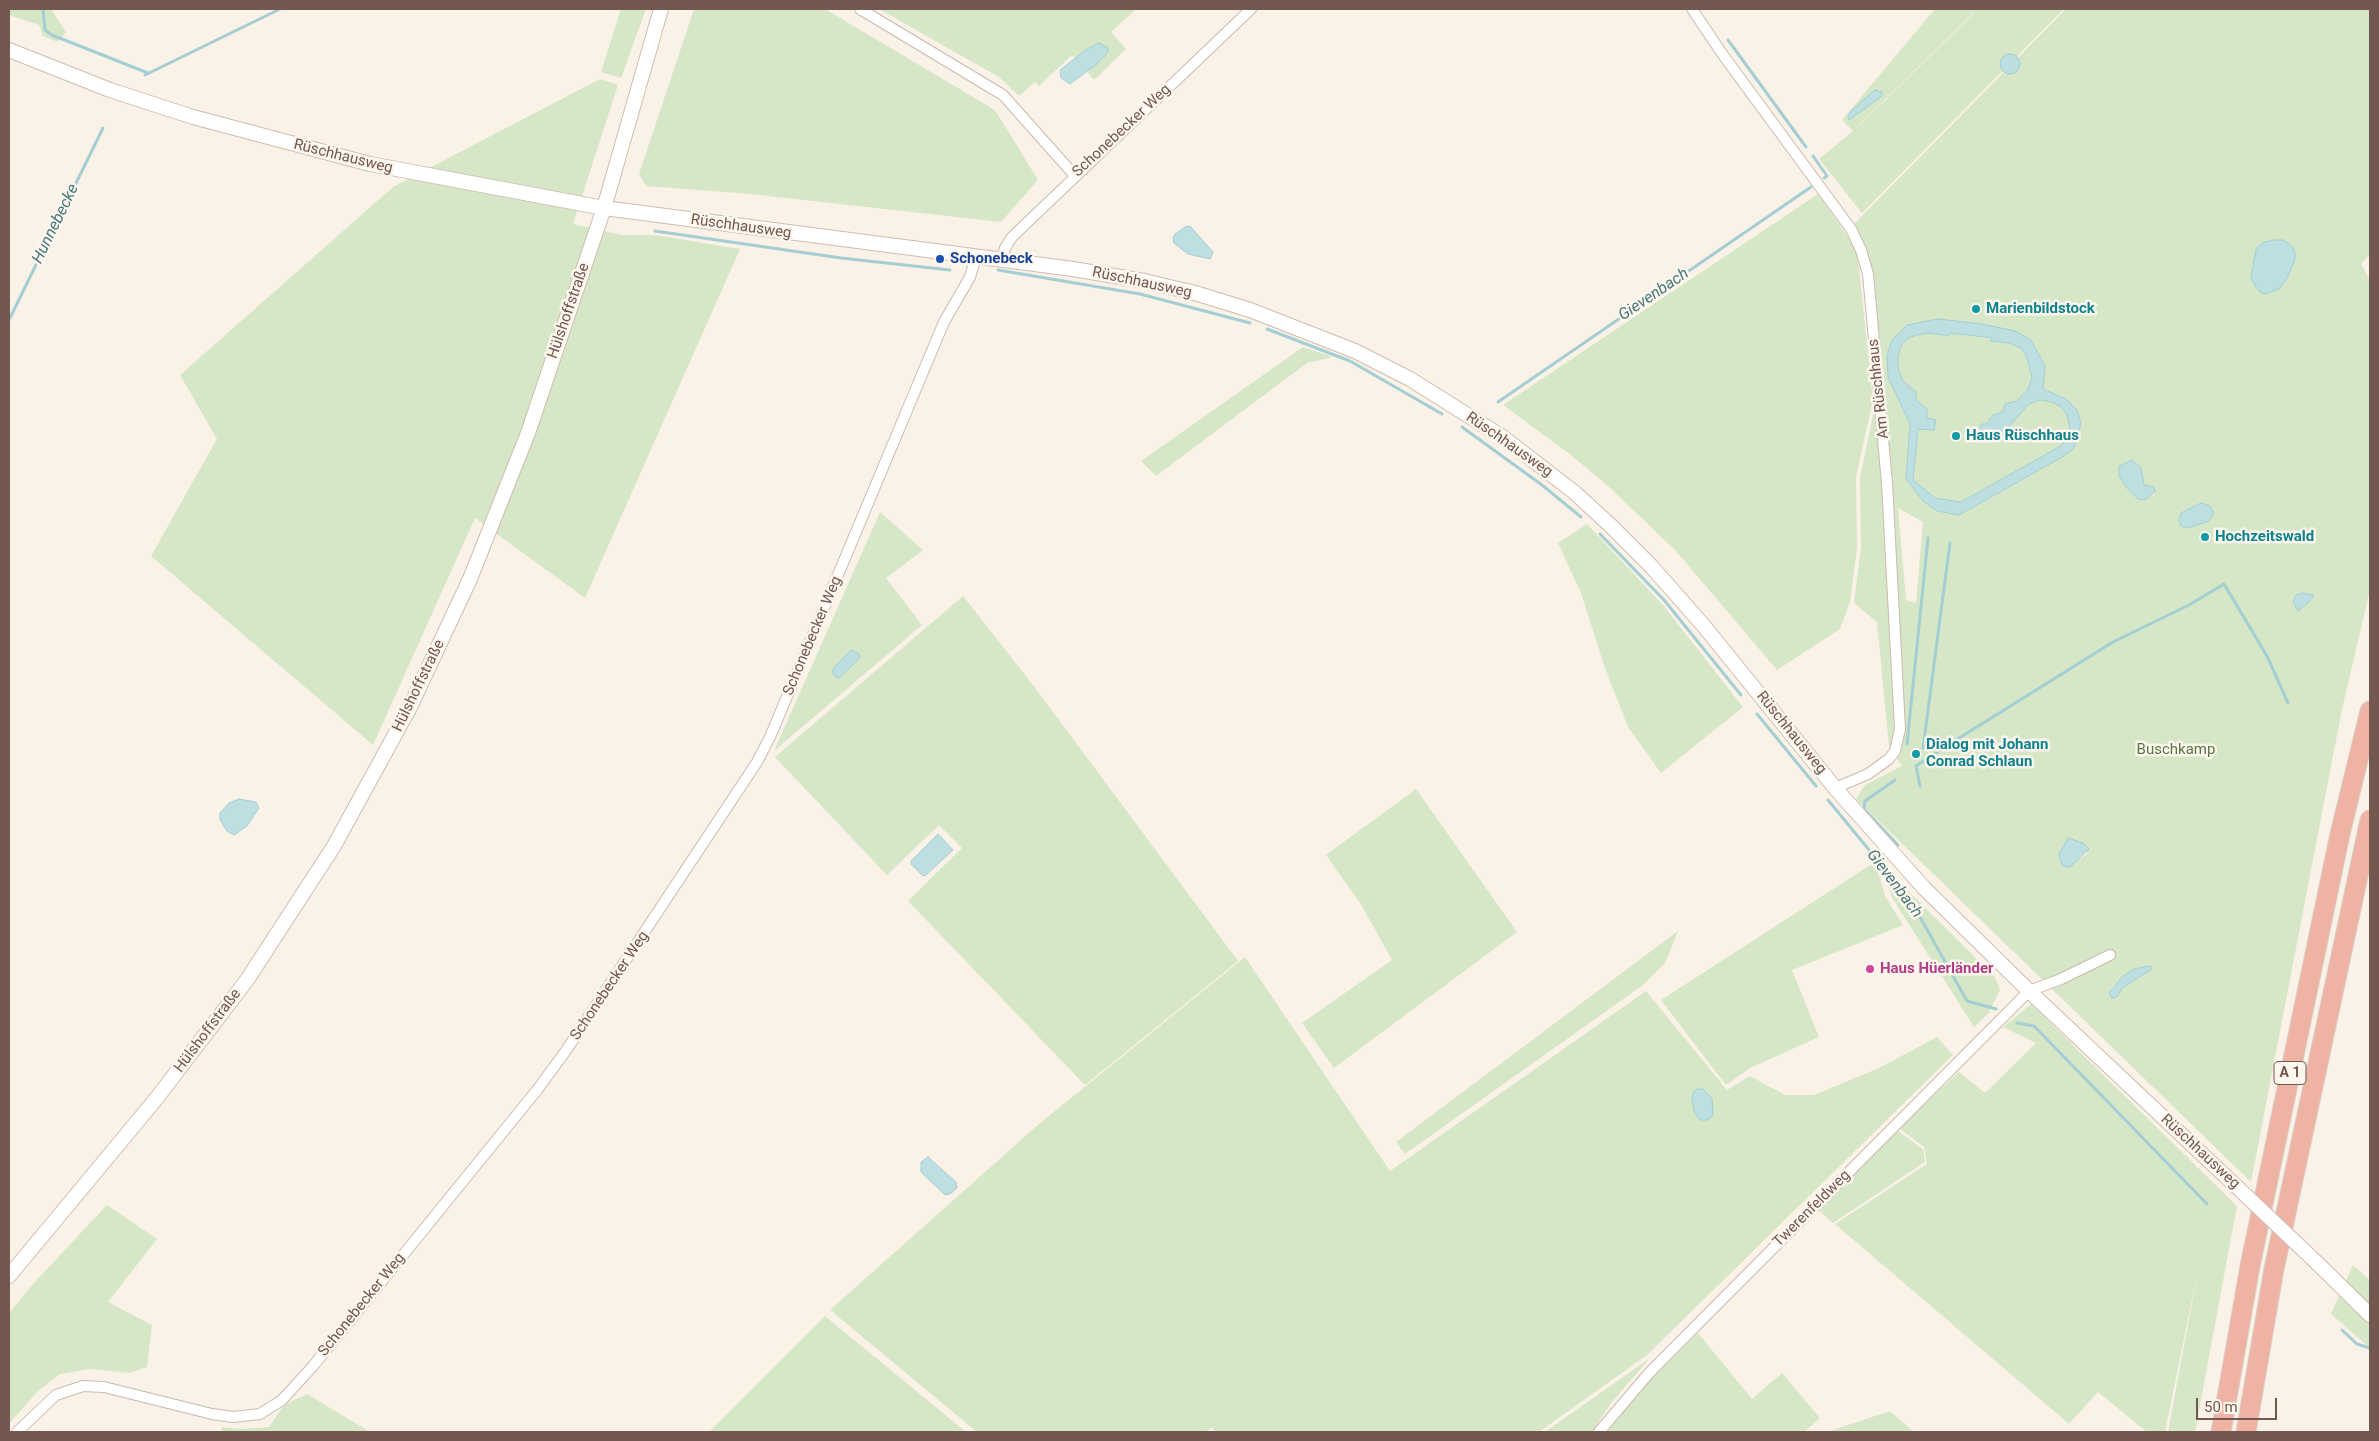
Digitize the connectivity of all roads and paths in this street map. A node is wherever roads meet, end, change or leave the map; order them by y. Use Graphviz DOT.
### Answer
graph roads {
  1 [pos="661,9"];
  2 [pos="860,9"];
  3 [pos="1251,9"];
  4 [pos="1692,9"];
  5 [pos="9,50"];
  6 [pos="1075,176"];
  7 [pos="604,208"];
  8 [pos="976,257"];
  9 [pos="1002,260"];
  10 [pos="2370,711"];
  11 [pos="1835,788"];
  12 [pos="2370,820"];
  13 [pos="2110,955"];
  14 [pos="2029,991"];
  15 [pos="9,1276"];
  16 [pos="2370,1315"];
  17 [pos="17,1432"];
  18 [pos="1600,1432"];
  19 [pos="2221,1432"];
  20 [pos="2246,1432"];
  1 -- 7 [label="main road, Hülshoffstraße"];
  2 -- 6 [label="street"];
  3 -- 6 [label="street, Schonebecker Weg"];
  4 -- 11 [label="street, Am Rüschhaus"];
  5 -- 7 [label="main road, Rüschhausweg"];
  6 -- 9 [label="street, Schonebecker Weg"];
  7 -- 8 [label="main road, Rüschhausweg"];
  7 -- 15 [label="main road, Hülshoffstraße"];
  8 -- 9 [label="main road, Rüschhausweg"];
  8 -- 17 [label="street, Schonebecker Weg"];
  9 -- 11 [label="main road, Rüschhausweg"];
  10 -- 19 [label="highway, A 1"];
  11 -- 14 [label="main road, Rüschhausweg"];
  12 -- 20 [label="highway, A 1"];
  13 -- 14 [label="street"];
  14 -- 16 [label="main road, Rüschhausweg, bridge"];
  14 -- 18 [label="street, Twerenfeldweg"];
}
